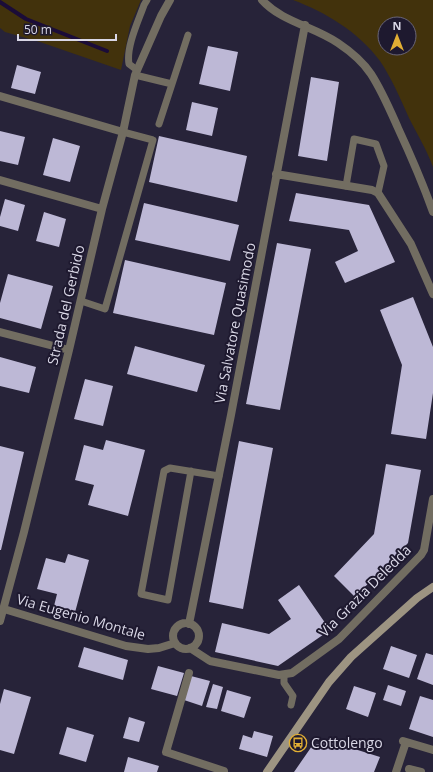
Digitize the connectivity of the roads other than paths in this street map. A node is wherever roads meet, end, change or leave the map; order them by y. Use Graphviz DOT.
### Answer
graph roads {
  1 [pos="147,0"];
  2 [pos="170,0"];
  3 [pos="262,0"];
  4 [pos="305,25"];
  5 [pos="188,35"];
  6 [pos="136,72"];
  7 [pos="172,84"];
  8 [pos="0,96"];
  9 [pos="159,124"];
  10 [pos="123,132"];
  11 [pos="276,174"];
  12 [pos="0,180"];
  13 [pos="346,186"];
  14 [pos="378,193"];
  15 [pos="102,209"];
  16 [pos="433,212"];
  17 [pos="433,294"];
  18 [pos="81,301"];
  19 [pos="0,332"];
  20 [pos="69,350"];
  21 [pos="191,471"];
  22 [pos="219,476"];
  23 [pos="433,499"];
  24 [pos="433,587"];
  25 [pos="4,609"];
  26 [pos="0,621"];
  27 [pos="189,624"];
  28 [pos="175,643"];
  29 [pos="190,648"];
  30 [pos="189,673"];
  31 [pos="284,675"];
  32 [pos="291,705"];
  33 [pos="433,750"];
  34 [pos="409,769"];
  35 [pos="224,772"];
  36 [pos="267,772"];
  37 [pos="396,772"];
  38 [pos="421,772"];
  1 -- 6 [label="lane"];
  2 -- 6 [label="street, Strada del Gerbido"];
  3 -- 4 [label="street"];
  4 -- 11 [label="street, Via Salvatore Quasimodo"];
  4 -- 16 [label="street"];
  5 -- 7 [label="lane"];
  6 -- 7 [label="lane"];
  6 -- 10 [label="street, Strada del Gerbido"];
  7 -- 9 [label="lane"];
  8 -- 10 [label="street"];
  10 -- 15 [label="street, Strada del Gerbido"];
  10 -- 18 [label="lane"];
  11 -- 13 [label="street"];
  11 -- 22 [label="street, Via Salvatore Quasimodo"];
  12 -- 15 [label="street"];
  13 -- 14 [label="street"];
  13 -- 14 [label="lane"];
  14 -- 17 [label="street"];
  15 -- 18 [label="street, Strada del Gerbido"];
  18 -- 20 [label="street, Strada del Gerbido"];
  19 -- 20 [label="street"];
  20 -- 25 [label="street, Strada del Gerbido"];
  21 -- 21 [label="lane"];
  21 -- 22 [label="lane"];
  22 -- 27 [label="street, Via Salvatore Quasimodo"];
  23 -- 31 [label="street, Via Grazia Deledda"];
  24 -- 36 [label="street"];
  25 -- 26 [label="street, Strada del Gerbido"];
  25 -- 28 [label="street, Via Eugenio Montale"];
  27 -- 28 [label="street"];
  27 -- 29 [label="street"];
  28 -- 29 [label="street"];
  29 -- 31 [label="street"];
  30 -- 35 [label="street"];
  31 -- 32 [label="lane"];
  33 -- 37 [label="street"];
  34 -- 38 [label="street"];
}
